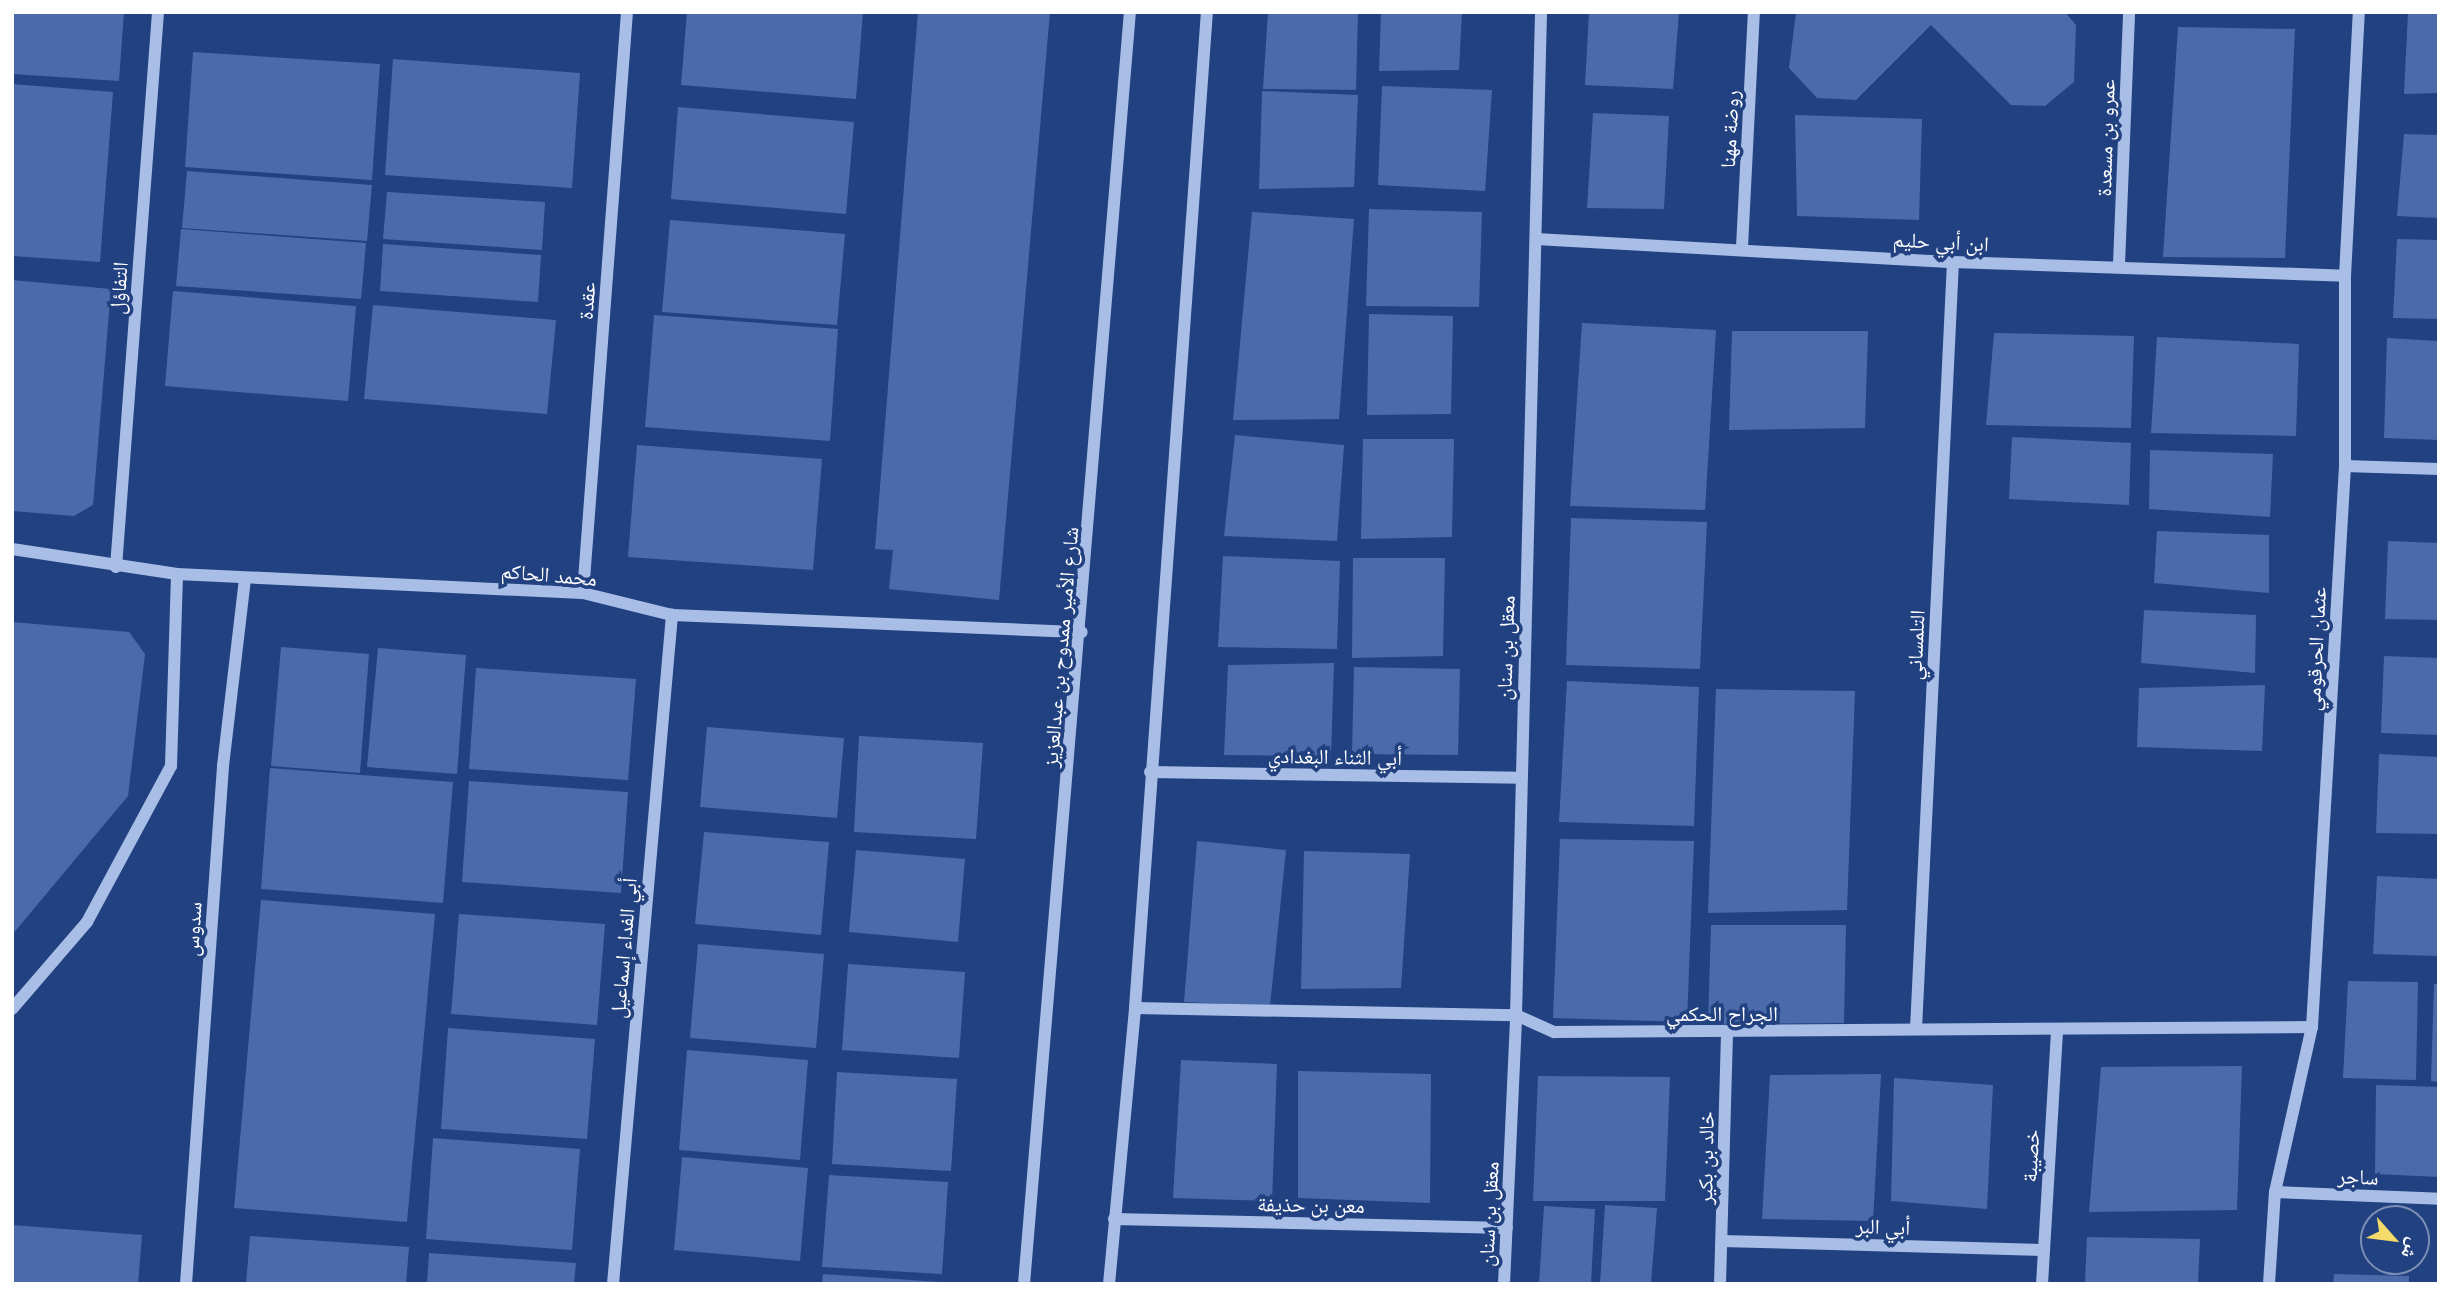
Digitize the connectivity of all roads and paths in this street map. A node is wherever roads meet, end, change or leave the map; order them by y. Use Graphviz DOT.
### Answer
graph roads {
  1 [pos="158,12"];
  2 [pos="627,12"];
  3 [pos="1130,12"];
  4 [pos="1207,12"];
  5 [pos="1541,12"];
  6 [pos="1754,12"];
  7 [pos="2129,12"];
  8 [pos="2359,12"];
  9 [pos="1536,239"];
  10 [pos="1742,247"];
  11 [pos="1953,262"];
  12 [pos="2119,264"];
  13 [pos="2345,276"];
  14 [pos="2345,467"];
  15 [pos="2439,469"];
  16 [pos="12,549"];
  17 [pos="116,567"];
  18 [pos="177,574"];
  19 [pos="245,578"];
  20 [pos="583,593"];
  21 [pos="672,615"];
  22 [pos="1082,632"];
  23 [pos="1150,772"];
  24 [pos="1521,778"];
  25 [pos="1135,1008"];
  26 [pos="12,1009"];
  27 [pos="1516,1015"];
  28 [pos="2312,1027"];
  29 [pos="1916,1029"];
  30 [pos="2057,1030"];
  31 [pos="1727,1034"];
  32 [pos="2275,1192"];
  33 [pos="2439,1199"];
  34 [pos="1114,1219"];
  35 [pos="1507,1228"];
  36 [pos="1722,1241"];
  37 [pos="2044,1250"];
  38 [pos="186,1284"];
  39 [pos="613,1284"];
  40 [pos="1024,1284"];
  41 [pos="1109,1284"];
  42 [pos="1504,1284"];
  43 [pos="1720,1284"];
  44 [pos="2042,1284"];
  45 [pos="2269,1284"];
  1 -- 17 [label="street, التفاؤل"];
  2 -- 20 [label="street, عقدة"];
  3 -- 22 [label="street, شارع الأمير ممدوح بن عبدالعزيز"];
  4 -- 23 [label="street"];
  5 -- 9 [label="street, معقل بن سنان"];
  6 -- 10 [label="street, روضة مهنا"];
  7 -- 12 [label="street, عمرو بن مسعدة"];
  8 -- 13 [label="street, عثمان الحرقومي"];
  9 -- 10 [label="street, ابن أبي حليم"];
  9 -- 24 [label="street, معقل بن سنان"];
  10 -- 11 [label="street, ابن أبي حليم"];
  11 -- 12 [label="street, ابن أبي حليم"];
  11 -- 29 [label="street, التلمساني"];
  12 -- 13 [label="street, ابن أبي حليم"];
  13 -- 14 [label="street, عثمان الحرقومي"];
  14 -- 15 [label="street"];
  14 -- 28 [label="street, عثمان الحرقومي"];
  16 -- 17 [label="street, محمد الحاكم"];
  17 -- 18 [label="street, محمد الحاكم"];
  18 -- 19 [label="street, محمد الحاكم"];
  18 -- 26 [label="street"];
  19 -- 20 [label="street, محمد الحاكم"];
  19 -- 38 [label="street, سدوس"];
  20 -- 21 [label="street, محمد الحاكم"];
  21 -- 22 [label="street, محمد الحاكم"];
  21 -- 39 [label="street, أبي الفداء إسماعيل"];
  22 -- 40 [label="street, شارع الأمير ممدوح بن عبدالعزيز"];
  23 -- 24 [label="street, أبي الثناء البغدادي"];
  23 -- 25 [label="street"];
  24 -- 27 [label="street, معقل بن سنان"];
  25 -- 27 [label="street, الجراح الحكمي"];
  25 -- 34 [label="street"];
  27 -- 31 [label="street, الجراح الحكمي"];
  27 -- 35 [label="street, معقل بن سنان"];
  28 -- 30 [label="street, الجراح الحكمي"];
  28 -- 32 [label="street, عثمان الحرقومي"];
  29 -- 30 [label="street, الجراح الحكمي"];
  29 -- 31 [label="street, الجراح الحكمي"];
  30 -- 37 [label="street, خصيبة"];
  31 -- 36 [label="street, خالد بن بكير"];
  32 -- 33 [label="street, ساجر"];
  32 -- 45 [label="street, عثمان الحرقومي"];
  34 -- 35 [label="street, معن بن حذيفة"];
  34 -- 41 [label="street"];
  35 -- 42 [label="street, معقل بن سنان"];
  36 -- 37 [label="street, أبي البر"];
  36 -- 43 [label="street, خالد بن بكير"];
  37 -- 44 [label="street, خصيبة"];
}
